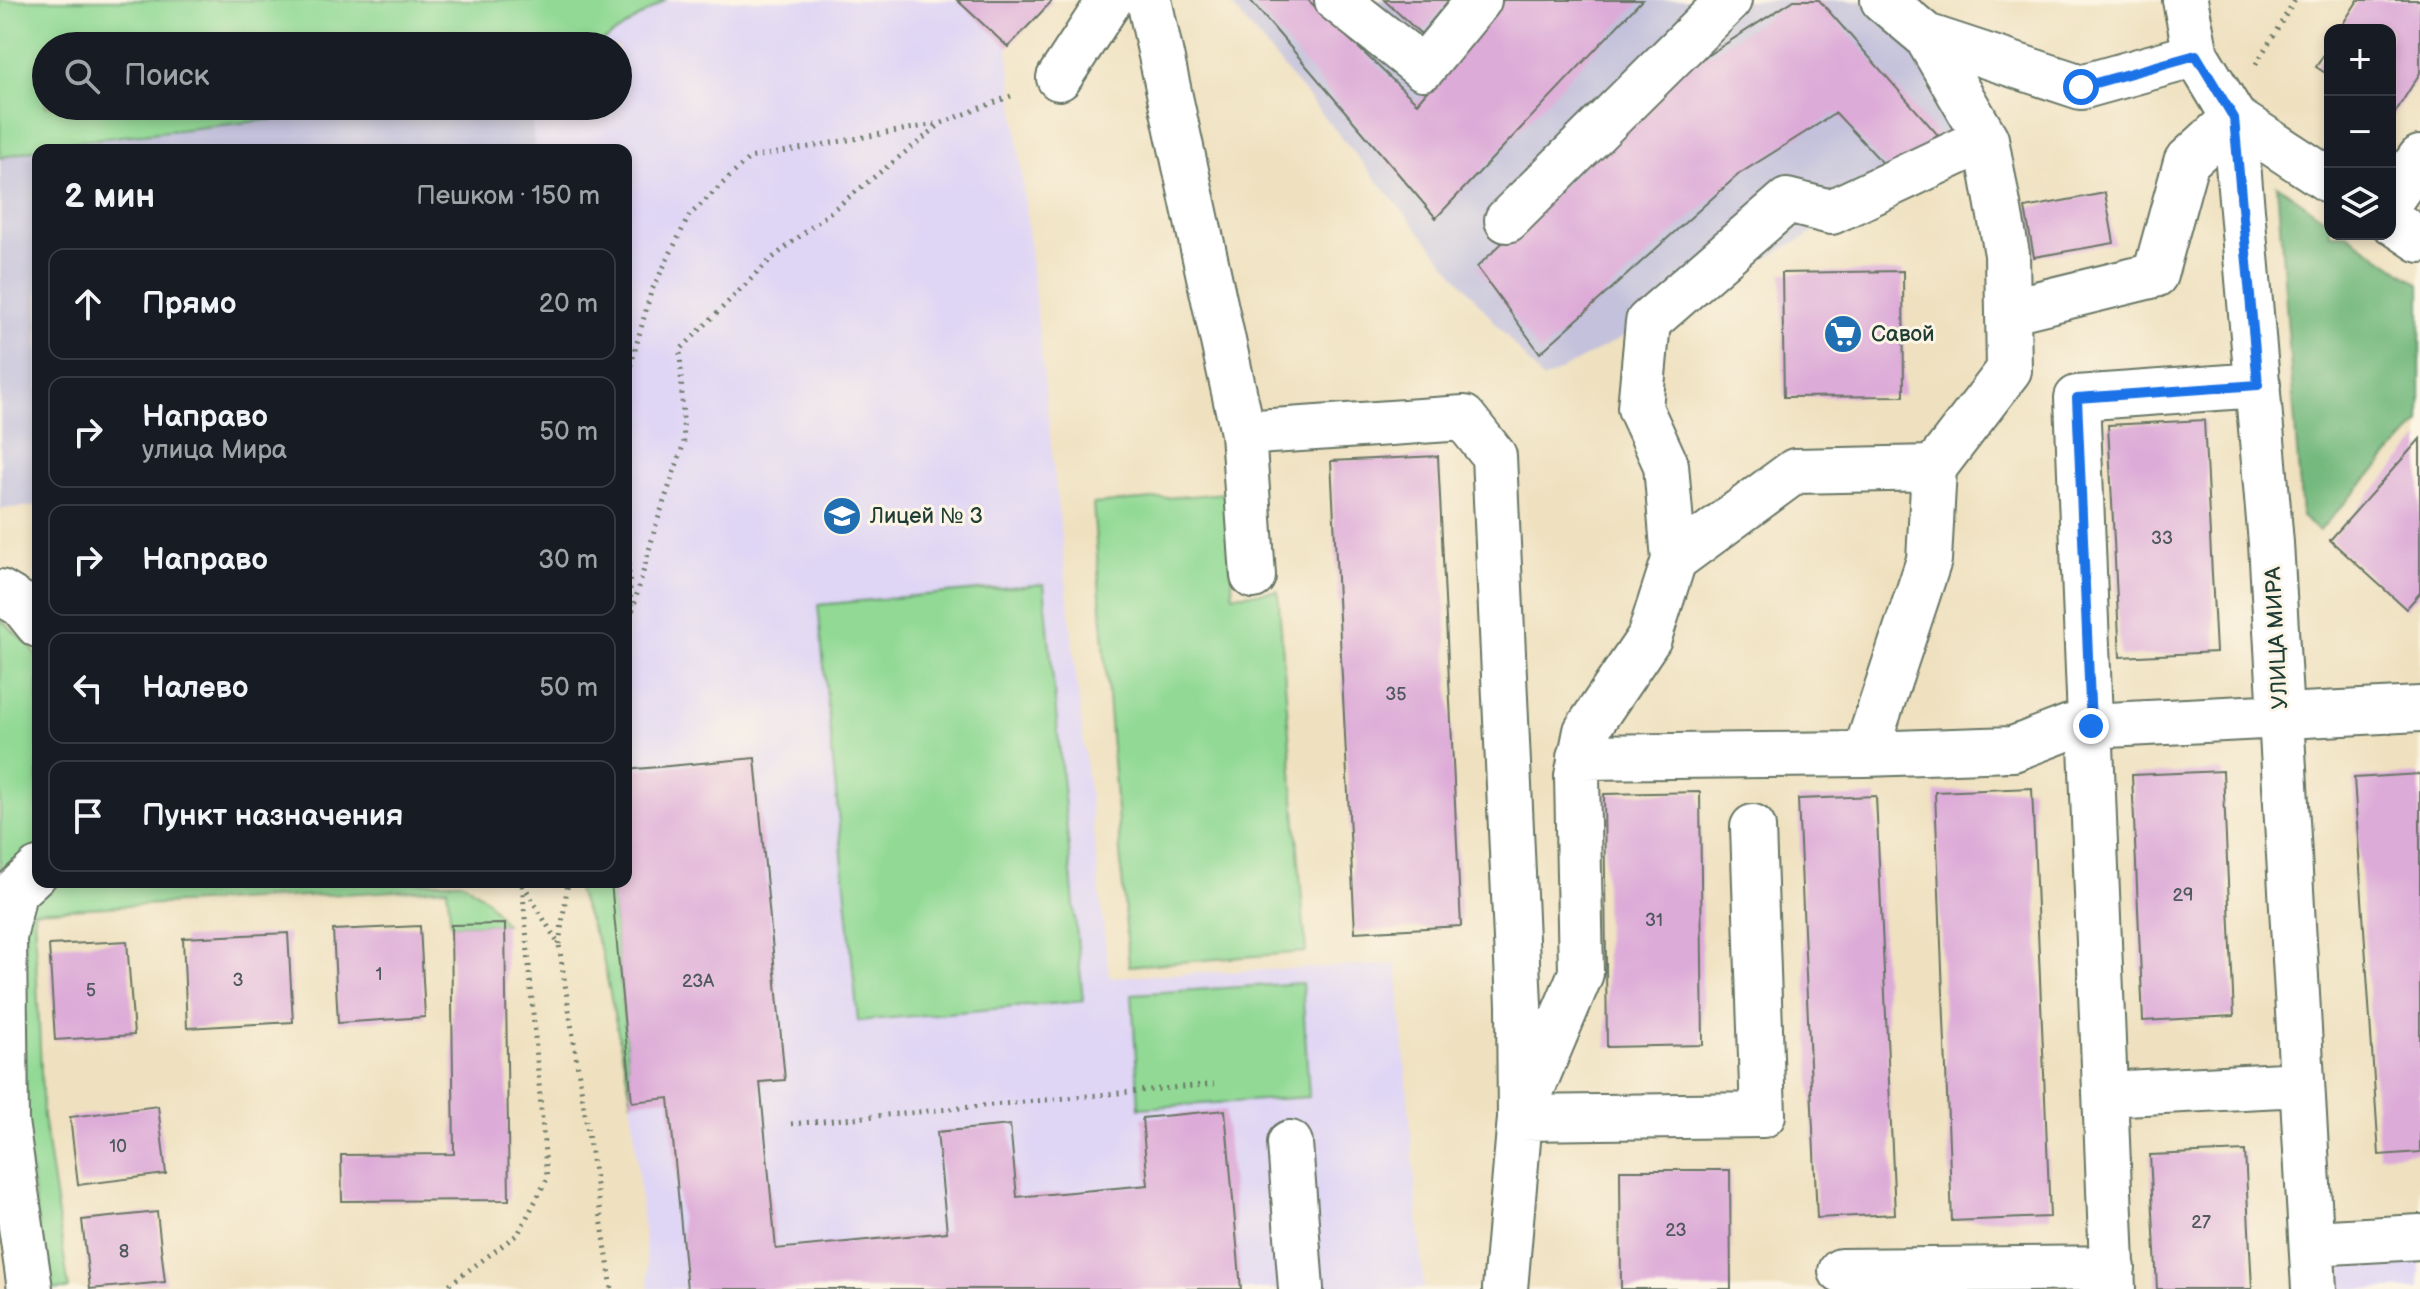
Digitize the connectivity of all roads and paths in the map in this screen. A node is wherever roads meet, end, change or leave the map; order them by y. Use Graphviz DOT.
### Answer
graph roads {
  1 [pos="1110,0"];
  2 [pos="1149,0"];
  3 [pos="1337,0"];
  4 [pos="1479,0"];
  5 [pos="1729,0"];
  6 [pos="1883,0"];
  7 [pos="2185,0"];
  8 [pos="2295,0"];
  9 [pos="1926,36"];
  10 [pos="2196,55"];
  11 [pos="2255,65"];
  12 [pos="1059,78"];
  13 [pos="2234,118"];
  14 [pos="942,123"];
  15 [pos="1986,139"];
  16 [pos="2420,158"];
  17 [pos="2324,177"];
  18 [pos="2396,192"];
  19 [pos="1507,220"];
  20 [pos="2396,224"];
  21 [pos="2420,240"];
  22 [pos="2008,311"];
  23 [pos="632,361"];
  24 [pos="2258,385"];
  25 [pos="1243,433"];
  26 [pos="1934,468"];
  27 [pos="1674,560"];
  28 [pos="1253,576"];
  29 [pos="632,610"];
  30 [pos="2420,709"];
  31 [pos="2281,716"];
  32 [pos="2091,726"];
  33 [pos="1865,754"];
  34 [pos="1580,757"];
  35 [pos="1753,827"];
  36 [pos="32,876"];
  37 [pos="523,888"];
  38 [pos="526,888"];
  39 [pos="567,888"];
  40 [pos="559,945"];
  41 [pos="1214,1084"];
  42 [pos="2302,1084"];
  43 [pos="2105,1094"];
  44 [pos="1520,1118"];
  45 [pos="791,1124"];
  46 [pos="1290,1143"];
  47 [pos="2420,1237"];
  48 [pos="2312,1243"];
  49 [pos="1841,1271"];
  50 [pos="2113,1278"];
  51 [pos="30,1289"];
  52 [pos="443,1289"];
  53 [pos="612,1289"];
  54 [pos="1301,1289"];
  55 [pos="1505,1289"];
  56 [pos="2314,1289"];
  1 -- 12 [label="street"];
  2 -- 25 [label="street"];
  3 -- 4 [label="street"];
  5 -- 19 [label="street"];
  6 -- 9 [label="street"];
  7 -- 10 [label="street, УЛИЦА МИРА"];
  8 -- 11 [label="path"];
  9 -- 10 [label="street"];
  9 -- 15 [label="street"];
  10 -- 13 [label="street, УЛИЦА МИРА"];
  12 -- 14 [label="path"];
  13 -- 17 [label="street"];
  13 -- 22 [label="street"];
  13 -- 24 [label="street, УЛИЦА МИРА"];
  14 -- 23 [label="path"];
  14 -- 29 [label="path"];
  15 -- 22 [label="street"];
  15 -- 27 [label="street"];
  16 -- 18 [label="street"];
  20 -- 21 [label="street"];
  22 -- 26 [label="street"];
  24 -- 31 [label="street, УЛИЦА МИРА"];
  24 -- 32 [label="street"];
  25 -- 28 [label="street"];
  25 -- 44 [label="street"];
  26 -- 27 [label="street"];
  26 -- 33 [label="street"];
  27 -- 34 [label="street"];
  30 -- 31 [label="street"];
  31 -- 32 [label="street"];
  31 -- 42 [label="street, УЛИЦА МИРА"];
  32 -- 33 [label="street"];
  32 -- 43 [label="street"];
  33 -- 34 [label="street"];
  34 -- 44 [label="street"];
  35 -- 44 [label="street"];
  36 -- 51 [label="street"];
  37 -- 52 [label="path"];
  38 -- 40 [label="path"];
  39 -- 40 [label="path"];
  40 -- 53 [label="path"];
  41 -- 45 [label="path"];
  42 -- 43 [label="street"];
  42 -- 48 [label="street, УЛИЦА МИРА"];
  43 -- 50 [label="street"];
  44 -- 55 [label="street"];
  46 -- 54 [label="street"];
  47 -- 48 [label="street"];
  48 -- 56 [label="street, УЛИЦА МИРА"];
  49 -- 50 [label="street"];
}
